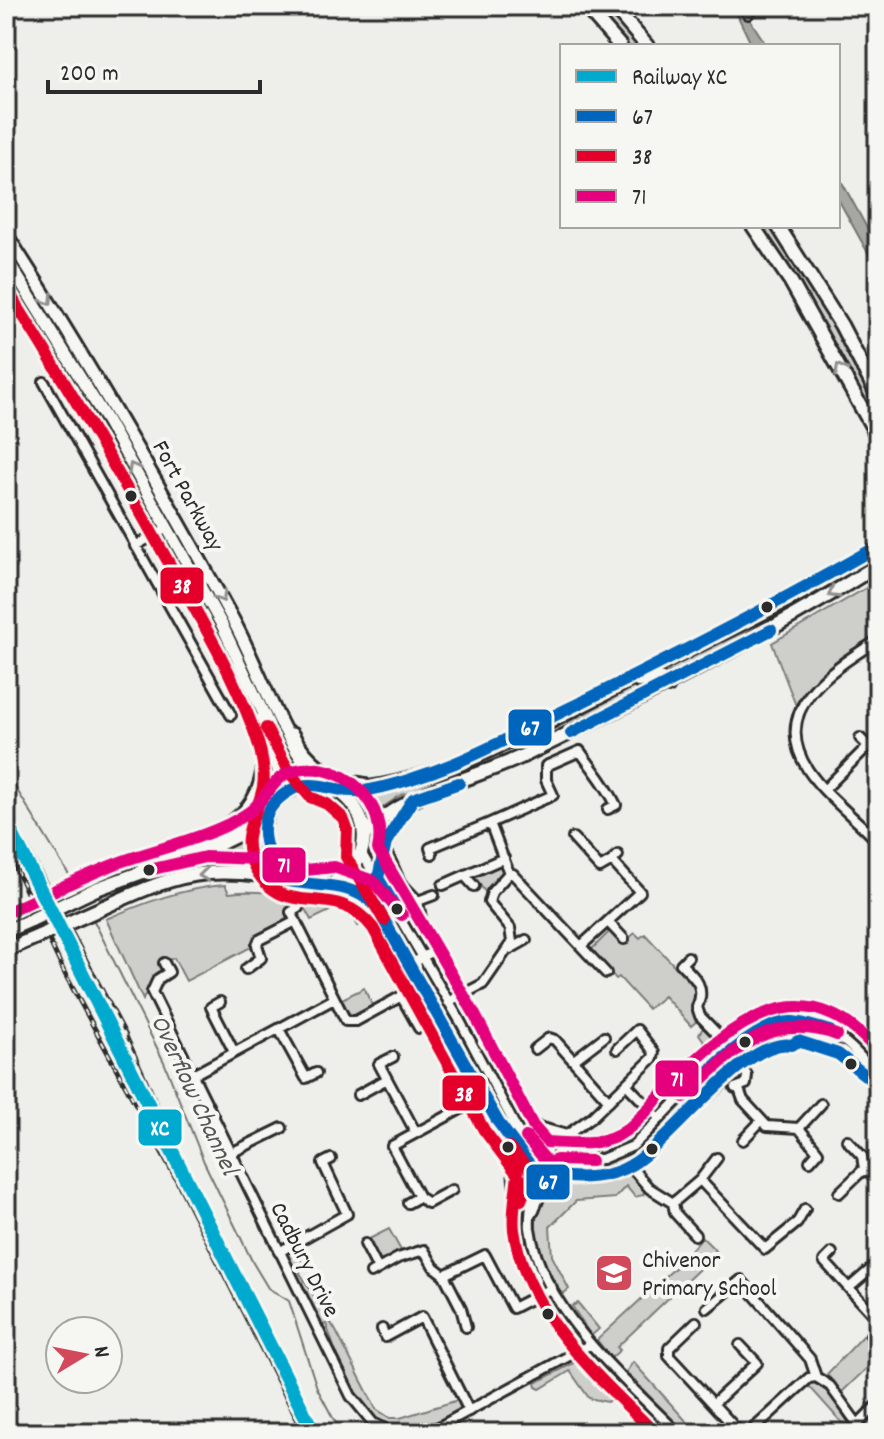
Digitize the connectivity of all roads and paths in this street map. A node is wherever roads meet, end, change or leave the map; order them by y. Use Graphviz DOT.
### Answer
graph roads {
  1 [pos="585,6"];
  2 [pos="613,6"];
  3 [pos="754,6"];
  4 [pos="748,14"];
  5 [pos="618,44"];
  6 [pos="643,44"];
  7 [pos="754,228"];
  8 [pos="779,228"];
  9 [pos="6,234"];
  10 [pos="6,258"];
  11 [pos="44,382"];
  12 [pos="878,396"];
  13 [pos="878,437"];
  14 [pos="167,528"];
  15 [pos="878,535"];
  16 [pos="135,546"];
  17 [pos="878,546"];
  18 [pos="852,562"];
  19 [pos="878,568"];
  20 [pos="878,640"];
  21 [pos="254,659"];
  22 [pos="251,684"];
  23 [pos="668,686"];
  24 [pos="591,700"];
  25 [pos="231,715"];
  26 [pos="860,738"];
  27 [pos="393,783"];
  28 [pos="320,784"];
  29 [pos="825,789"];
  30 [pos="336,790"];
  31 [pos="413,799"];
  32 [pos="276,801"];
  33 [pos="608,809"];
  34 [pos="264,822"];
  35 [pos="490,823"];
  36 [pos="364,835"];
  37 [pos="573,838"];
  38 [pos="878,842"];
  39 [pos="361,852"];
  40 [pos="432,854"];
  41 [pos="388,855"];
  42 [pos="504,860"];
  43 [pos="509,873"];
  44 [pos="465,876"];
  45 [pos="123,878"];
  46 [pos="378,878"];
  47 [pos="281,879"];
  48 [pos="331,883"];
  49 [pos="443,885"];
  50 [pos="474,886"];
  51 [pos="434,895"];
  52 [pos="418,901"];
  53 [pos="298,908"];
  54 [pos="296,921"];
  55 [pos="608,922"];
  56 [pos="389,924"];
  57 [pos="6,931"];
  58 [pos="624,939"];
  59 [pos="526,940"];
  60 [pos="582,945"];
  61 [pos="510,949"];
  62 [pos="6,950"];
  63 [pos="435,950"];
  64 [pos="423,956"];
  65 [pos="688,957"];
  66 [pos="164,963"];
  67 [pos="445,964"];
  68 [pos="246,969"];
  69 [pos="606,973"];
  70 [pos="422,985"];
  71 [pos="405,994"];
  72 [pos="334,999"];
  73 [pos="220,1002"];
  74 [pos="448,1002"];
  75 [pos="647,1024"];
  76 [pos="797,1024"];
  77 [pos="419,1028"];
  78 [pos="778,1028"];
  79 [pos="279,1029"];
  80 [pos="639,1033"];
  81 [pos="604,1037"];
  82 [pos="798,1041"];
  83 [pos="482,1042"];
  84 [pos="782,1043"];
  85 [pos="535,1049"];
  86 [pos="617,1049"];
  87 [pos="733,1050"];
  88 [pos="234,1052"];
  89 [pos="393,1057"];
  90 [pos="574,1060"];
  91 [pos="742,1068"];
  92 [pos="502,1072"];
  93 [pos="316,1073"];
  94 [pos="191,1076"];
  95 [pos="387,1079"];
  96 [pos="488,1079"];
  97 [pos="878,1079"];
  98 [pos="727,1082"];
  99 [pos="626,1084"];
  100 [pos="878,1085"];
  101 [pos="739,1089"];
  102 [pos="358,1095"];
  103 [pos="483,1097"];
  104 [pos="609,1101"];
  105 [pos="821,1104"];
  106 [pos="518,1108"];
  107 [pos="660,1119"];
  108 [pos="761,1121"];
  109 [pos="498,1122"];
  110 [pos="532,1125"];
  111 [pos="282,1128"];
  112 [pos="799,1128"];
  113 [pos="416,1133"];
  114 [pos="567,1135"];
  115 [pos="743,1140"];
  116 [pos="847,1140"];
  117 [pos="579,1145"];
  118 [pos="231,1153"];
  119 [pos="540,1158"];
  120 [pos="717,1158"];
  121 [pos="331,1159"];
  122 [pos="554,1159"];
  123 [pos="810,1161"];
  124 [pos="630,1166"];
  125 [pos="864,1169"];
  126 [pos="535,1173"];
  127 [pos="558,1176"];
  128 [pos="878,1179"];
  129 [pos="700,1180"];
  130 [pos="545,1182"];
  131 [pos="452,1190"];
  132 [pos="839,1193"];
  133 [pos="419,1197"];
  134 [pos="408,1203"];
  135 [pos="673,1203"];
  136 [pos="805,1209"];
  137 [pos="530,1227"];
  138 [pos="695,1235"];
  139 [pos="365,1244"];
  140 [pos="279,1252"];
  141 [pos="832,1253"];
  142 [pos="538,1261"];
  143 [pos="878,1263"];
  144 [pos="527,1264"];
  145 [pos="444,1275"];
  146 [pos="536,1280"];
  147 [pos="552,1288"];
  148 [pos="849,1288"];
  149 [pos="707,1308"];
  150 [pos="878,1320"];
  151 [pos="696,1322"];
  152 [pos="466,1327"];
  153 [pos="382,1329"];
  154 [pos="589,1345"];
  155 [pos="740,1345"];
  156 [pos="816,1377"];
  157 [pos="714,1403"];
  158 [pos="878,1404"];
  159 [pos="469,1411"];
  160 [pos="857,1425"];
  161 [pos="440,1430"];
  162 [pos="394,1433"];
  163 [pos="421,1433"];
  164 [pos="678,1433"];
  165 [pos="740,1433"];
  166 [pos="749,1433"];
  167 [pos="864,1433"];
  1 -- 5 [label="highway"];
  2 -- 6 [label="highway"];
  3 -- 4 [label="street"];
  13 -- 7 [label="highway, one-way"];
  8 -- 12 [label="highway"];
  9 -- 21 [label="main road, Fort Parkway, one-way"];
  14 -- 10 [label="main road, Fort Parkway, one-way"];
  11 -- 16 [label="street"];
  14 -- 16 [label="street"];
  14 -- 22 [label="main road, Fort Parkway"];
  15 -- 18 [label="highway"];
  16 -- 25 [label="street"];
  17 -- 18 [label="highway"];
  18 -- 24 [label="highway"];
  19 -- 23 [label="highway, one-way"];
  20 -- 29 [label="street"];
  21 -- 27 [label="main road"];
  21 -- 28 [label="main road, Fort Parkway"];
  22 -- 32 [label="main road, Fort Parkway"];
  22 -- 45 [label="main road"];
  23 -- 24 [label="highway"];
  23 -- 31 [label="highway"];
  24 -- 27 [label="highway"];
  26 -- 29 [label="street"];
  27 -- 30 [label="highway"];
  28 -- 30 [label="highway"];
  28 -- 32 [label="highway"];
  29 -- 38 [label="street"];
  30 -- 36 [label="highway"];
  31 -- 36 [label="highway"];
  31 -- 46 [label="street"];
  32 -- 34 [label="highway"];
  33 -- 35 [label="street"];
  34 -- 45 [label="highway"];
  34 -- 47 [label="highway"];
  35 -- 40 [label="street"];
  35 -- 42 [label="street"];
  36 -- 39 [label="highway"];
  37 -- 55 [label="street"];
  39 -- 46 [label="street"];
  39 -- 48 [label="highway"];
  41 -- 52 [label="street"];
  42 -- 43 [label="street"];
  42 -- 44 [label="street"];
  43 -- 60 [label="street"];
  43 -- 61 [label="street"];
  44 -- 49 [label="street"];
  44 -- 50 [label="street"];
  45 -- 57 [label="highway, bridge"];
  46 -- 64 [label="street"];
  47 -- 48 [label="highway"];
  47 -- 62 [label="highway, one-way, bridge"];
  48 -- 56 [label="street"];
  51 -- 52 [label="street"];
  52 -- 63 [label="street"];
  53 -- 54 [label="street"];
  54 -- 68 [label="street"];
  54 -- 72 [label="street"];
  55 -- 58 [label="street"];
  55 -- 60 [label="street"];
  56 -- 70 [label="street"];
  56 -- 71 [label="street"];
  59 -- 61 [label="street"];
  60 -- 69 [label="street"];
  61 -- 74 [label="street"];
  63 -- 64 [label="street"];
  63 -- 67 [label="street"];
  64 -- 70 [label="street"];
  64 -- 74 [label="street"];
  65 -- 87 [label="street"];
  66 -- 94 [label="street, Cadbury Drive"];
  70 -- 71 [label="street"];
  70 -- 103 [label="street"];
  71 -- 72 [label="street"];
  71 -- 77 [label="street"];
  72 -- 79 [label="street"];
  73 -- 88 [label="street"];
  74 -- 96 [label="street"];
  75 -- 80 [label="street"];
  76 -- 78 [label="street"];
  76 -- 82 [label="street"];
  76 -- 97 [label="street"];
  78 -- 84 [label="street"];
  78 -- 87 [label="street"];
  79 -- 88 [label="street"];
  79 -- 93 [label="street"];
  80 -- 86 [label="street"];
  80 -- 99 [label="street"];
  81 -- 90 [label="street"];
  82 -- 84 [label="street"];
  82 -- 100 [label="street"];
  83 -- 92 [label="street"];
  84 -- 91 [label="street"];
  85 -- 90 [label="street"];
  87 -- 107 [label="street"];
  88 -- 94 [label="street"];
  89 -- 95 [label="street"];
  90 -- 104 [label="street"];
  91 -- 98 [label="street"];
  91 -- 101 [label="street"];
  92 -- 96 [label="street"];
  92 -- 106 [label="street"];
  94 -- 118 [label="street, Cadbury Drive"];
  95 -- 102 [label="street"];
  95 -- 113 [label="street"];
  96 -- 119 [label="street"];
  98 -- 101 [label="street"];
  98 -- 124 [label="street"];
  99 -- 104 [label="street"];
  99 -- 107 [label="street"];
  101 -- 108 [label="street"];
  103 -- 109 [label="street"];
  103 -- 113 [label="street"];
  104 -- 114 [label="street"];
  105 -- 112 [label="street"];
  107 -- 122 [label="street"];
  108 -- 112 [label="street"];
  108 -- 115 [label="street"];
  109 -- 126 [label="street"];
  109 -- 144 [label="street"];
  110 -- 114 [label="street"];
  111 -- 118 [label="street"];
  112 -- 123 [label="street"];
  113 -- 133 [label="street"];
  114 -- 117 [label="street"];
  116 -- 125 [label="street"];
  118 -- 140 [label="street, Cadbury Drive"];
  119 -- 122 [label="street"];
  119 -- 126 [label="street"];
  120 -- 129 [label="street"];
  121 -- 140 [label="street"];
  122 -- 127 [label="street"];
  124 -- 127 [label="street"];
  124 -- 135 [label="street"];
  125 -- 128 [label="street"];
  125 -- 132 [label="street"];
  126 -- 130 [label="street"];
  126 -- 137 [label="street"];
  127 -- 130 [label="street"];
  129 -- 135 [label="street"];
  129 -- 136 [label="street"];
  130 -- 137 [label="street"];
  131 -- 133 [label="street"];
  133 -- 134 [label="street"];
  135 -- 138 [label="street"];
  137 -- 142 [label="street"];
  139 -- 145 [label="street"];
  140 -- 162 [label="street, Cadbury Drive"];
  141 -- 148 [label="street"];
  142 -- 144 [label="street"];
  142 -- 147 [label="street"];
  143 -- 148 [label="street"];
  144 -- 146 [label="street"];
  145 -- 147 [label="street"];
  145 -- 152 [label="street"];
  147 -- 154 [label="street"];
  148 -- 150 [label="street"];
  149 -- 156 [label="street"];
  151 -- 157 [label="street"];
  153 -- 159 [label="street"];
  154 -- 159 [label="street"];
  154 -- 164 [label="street"];
  155 -- 157 [label="street"];
  156 -- 160 [label="street"];
  156 -- 166 [label="street"];
  157 -- 165 [label="street"];
  158 -- 160 [label="street"];
  159 -- 161 [label="street"];
  160 -- 167 [label="street"];
  161 -- 163 [label="street"];
}
